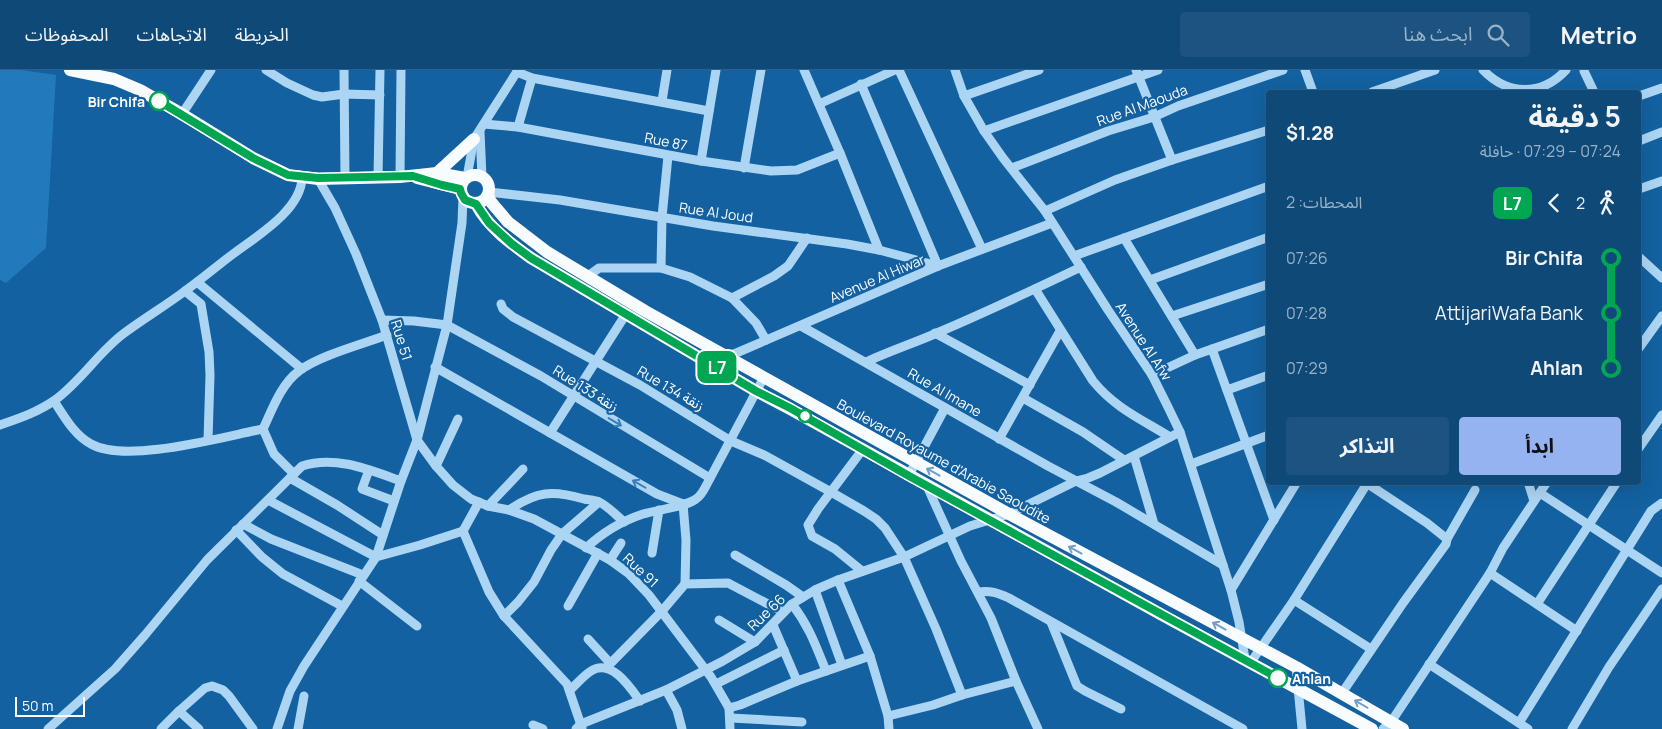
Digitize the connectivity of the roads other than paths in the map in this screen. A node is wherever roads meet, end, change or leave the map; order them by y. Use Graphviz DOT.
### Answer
graph roads {
  1 [pos="70,70"];
  2 [pos="212,70"];
  3 [pos="266,70"];
  4 [pos="344,70"];
  5 [pos="380,70"];
  6 [pos="401,70"];
  7 [pos="667,70"];
  8 [pos="716,70"];
  9 [pos="761,70"];
  10 [pos="804,70"];
  11 [pos="895,70"];
  12 [pos="899,70"];
  13 [pos="954,70"];
  14 [pos="1038,70"];
  15 [pos="1158,70"];
  16 [pos="1283,70"];
  17 [pos="1306,70"];
  18 [pos="1435,70"];
  19 [pos="1483,70"];
  20 [pos="1566,70"];
  21 [pos="1583,70"];
  22 [pos="518,71"];
  23 [pos="1137,73"];
  24 [pos="532,78"];
  25 [pos="861,84"];
  26 [pos="1662,88"];
  27 [pos="1312,90"];
  28 [pos="1378,90"];
  29 [pos="1512,90"];
  30 [pos="1540,90"];
  31 [pos="1593,90"];
  32 [pos="344,94"];
  33 [pos="380,95"];
  34 [pos="1641,95"];
  35 [pos="964,96"];
  36 [pos="662,101"];
  37 [pos="819,104"];
  38 [pos="709,111"];
  39 [pos="182,114"];
  40 [pos="1154,117"];
  41 [pos="518,128"];
  42 [pos="984,131"];
  43 [pos="1266,131"];
  44 [pos="479,132"];
  45 [pos="1662,132"];
  46 [pos="1641,140"];
  47 [pos="840,153"];
  48 [pos="668,156"];
  49 [pos="1172,160"];
  50 [pos="701,161"];
  51 [pos="744,168"];
  52 [pos="1012,168"];
  53 [pos="437,173"];
  54 [pos="413,176"];
  55 [pos="378,177"];
  56 [pos="400,177"];
  57 [pos="482,177"];
  58 [pos="302,178"];
  59 [pos="318,178"];
  60 [pos="345,178"];
  61 [pos="1662,180"];
  62 [pos="1266,187"];
  63 [pos="1641,187"];
  64 [pos="467,192"];
  65 [pos="489,194"];
  66 [pos="1045,211"];
  67 [pos="662,217"];
  68 [pos="1052,223"];
  69 [pos="806,238"];
  70 [pos="1124,238"];
  71 [pos="1266,238"];
  72 [pos="982,249"];
  73 [pos="879,250"];
  74 [pos="1074,256"];
  75 [pos="1641,259"];
  76 [pos="938,266"];
  77 [pos="1081,267"];
  78 [pos="661,268"];
  79 [pos="588,276"];
  80 [pos="1662,278"];
  81 [pos="1150,280"];
  82 [pos="197,282"];
  83 [pos="1266,285"];
  84 [pos="1035,289"];
  85 [pos="186,291"];
  86 [pos="732,298"];
  87 [pos="501,304"];
  88 [pos="626,314"];
  89 [pos="1172,316"];
  90 [pos="1662,316"];
  91 [pos="382,320"];
  92 [pos="447,325"];
  93 [pos="801,326"];
  94 [pos="1266,330"];
  95 [pos="1060,331"];
  96 [pos="936,333"];
  97 [pos="387,335"];
  98 [pos="766,340"];
  99 [pos="1641,345"];
  100 [pos="1212,349"];
  101 [pos="1194,355"];
  102 [pos="727,356"];
  103 [pos="595,362"];
  104 [pos="866,362"];
  105 [pos="436,367"];
  106 [pos="302,369"];
  107 [pos="720,369"];
  108 [pos="1152,375"];
  109 [pos="1266,376"];
  110 [pos="764,377"];
  111 [pos="1030,384"];
  112 [pos="1227,390"];
  113 [pos="756,391"];
  114 [pos="574,397"];
  115 [pos="1023,398"];
  116 [pos="54,401"];
  117 [pos="945,408"];
  118 [pos="1662,415"];
  119 [pos="458,419"];
  120 [pos="0,425"];
  121 [pos="263,429"];
  122 [pos="1180,432"];
  123 [pos="550,433"];
  124 [pos="1266,436"];
  125 [pos="1170,437"];
  126 [pos="999,439"];
  127 [pos="208,440"];
  128 [pos="417,440"];
  129 [pos="731,441"];
  130 [pos="1246,443"];
  131 [pos="1641,445"];
  132 [pos="863,449"];
  133 [pos="1134,456"];
  134 [pos="1124,460"];
  135 [pos="916,462"];
  136 [pos="1190,464"];
  137 [pos="436,466"];
  138 [pos="523,469"];
  139 [pos="369,470"];
  140 [pos="292,476"];
  141 [pos="909,476"];
  142 [pos="710,478"];
  143 [pos="401,481"];
  144 [pos="1076,481"];
  145 [pos="926,484"];
  146 [pos="1295,485"];
  147 [pos="1367,485"];
  148 [pos="1371,485"];
  149 [pos="1528,485"];
  150 [pos="1545,485"];
  151 [pos="1615,485"];
  152 [pos="1475,490"];
  153 [pos="831,492"];
  154 [pos="1540,493"];
  155 [pos="268,500"];
  156 [pos="394,501"];
  157 [pos="479,502"];
  158 [pos="599,502"];
  159 [pos="1534,502"];
  160 [pos="1662,503"];
  161 [pos="684,504"];
  162 [pos="509,510"];
  163 [pos="659,510"];
  164 [pos="1009,514"];
  165 [pos="990,520"];
  166 [pos="1274,520"];
  167 [pos="624,522"];
  168 [pos="1154,524"];
  169 [pos="1589,525"];
  170 [pos="240,527"];
  171 [pos="463,531"];
  172 [pos="562,534"];
  173 [pos="950,534"];
  174 [pos="383,535"];
  175 [pos="1447,539"];
  176 [pos="620,543"];
  177 [pos="586,548"];
  178 [pos="1627,551"];
  179 [pos="598,553"];
  180 [pos="652,553"];
  181 [pos="734,555"];
  182 [pos="904,556"];
  183 [pos="376,557"];
  184 [pos="610,560"];
  185 [pos="1223,565"];
  186 [pos="862,571"];
  187 [pos="1490,573"];
  188 [pos="1662,574"];
  189 [pos="361,578"];
  190 [pos="838,580"];
  191 [pos="685,584"];
  192 [pos="1662,589"];
  193 [pos="815,590"];
  194 [pos="1231,590"];
  195 [pos="978,592"];
  196 [pos="803,597"];
  197 [pos="1294,600"];
  198 [pos="792,604"];
  199 [pos="1537,604"];
  200 [pos="342,606"];
  201 [pos="568,606"];
  202 [pos="662,611"];
  203 [pos="783,612"];
  204 [pos="504,616"];
  205 [pos="719,620"];
  206 [pos="1051,622"];
  207 [pos="773,625"];
  208 [pos="417,626"];
  209 [pos="1578,631"];
  210 [pos="588,639"];
  211 [pos="1242,639"];
  212 [pos="755,642"];
  213 [pos="1260,648"];
  214 [pos="1371,649"];
  215 [pos="784,650"];
  216 [pos="870,656"];
  217 [pos="1248,661"];
  218 [pos="1429,664"];
  219 [pos="608,665"];
  220 [pos="842,665"];
  221 [pos="1296,667"];
  222 [pos="706,670"];
  223 [pos="826,671"];
  224 [pos="797,681"];
  225 [pos="1016,681"];
  226 [pos="716,684"];
  227 [pos="570,690"];
  228 [pos="666,690"];
  229 [pos="1298,690"];
  230 [pos="1342,693"];
  231 [pos="962,695"];
  232 [pos="304,696"];
  233 [pos="640,701"];
  234 [pos="1121,708"];
  235 [pos="179,711"];
  236 [pos="730,713"];
  237 [pos="888,716"];
  238 [pos="802,722"];
  239 [pos="1519,723"];
  240 [pos="533,725"];
  241 [pos="1387,725"];
  242 [pos="580,727"];
  243 [pos="48,729"];
  244 [pos="161,729"];
  245 [pos="199,729"];
  246 [pos="253,729"];
  247 [pos="277,729"];
  248 [pos="298,729"];
  249 [pos="543,729"];
  250 [pos="682,729"];
  251 [pos="730,729"];
  252 [pos="889,729"];
  253 [pos="1038,729"];
  254 [pos="1244,729"];
  255 [pos="1302,729"];
  256 [pos="1372,729"];
  257 [pos="1403,729"];
  258 [pos="1528,729"];
  259 [pos="1572,729"];
  1 -- 39 [label="main road"];
  2 -- 39 [label="street"];
  3 -- 32 [label="street"];
  4 -- 32 [label="street"];
  5 -- 33 [label="street"];
  6 -- 56 [label="street"];
  7 -- 36 [label="street"];
  8 -- 38 [label="street"];
  9 -- 51 [label="street"];
  10 -- 37 [label="street"];
  11 -- 25 [label="street"];
  12 -- 72 [label="street"];
  13 -- 35 [label="street, Avenue Al Afw"];
  14 -- 35 [label="street"];
  15 -- 23 [label="street"];
  16 -- 40 [label="street, Rue Al Maouda"];
  17 -- 27 [label="street"];
  18 -- 28 [label="street"];
  19 -- 29 [label="street"];
  20 -- 30 [label="street"];
  21 -- 31 [label="street"];
  22 -- 24 [label="street"];
  22 -- 44 [label="street"];
  23 -- 40 [label="street"];
  23 -- 42 [label="street"];
  24 -- 36 [label="street"];
  24 -- 41 [label="street"];
  25 -- 37 [label="street"];
  25 -- 76 [label="street"];
  26 -- 34 [label="street"];
  32 -- 33 [label="street"];
  32 -- 60 [label="street"];
  33 -- 55 [label="street"];
  35 -- 42 [label="street, Avenue Al Afw"];
  36 -- 38 [label="street"];
  37 -- 47 [label="street"];
  38 -- 50 [label="street"];
  39 -- 58 [label="main road"];
  40 -- 49 [label="street"];
  40 -- 52 [label="street, Rue Al Maouda"];
  41 -- 44 [label="street, Rue 87"];
  41 -- 48 [label="street, Rue 87"];
  42 -- 52 [label="street, Avenue Al Afw"];
  43 -- 49 [label="street"];
  44 -- 53 [label="main road"];
  44 -- 57 [label="street"];
  44 -- 64 [label="street"];
  45 -- 46 [label="street"];
  47 -- 51 [label="street, Rue 87"];
  47 -- 73 [label="street"];
  48 -- 50 [label="street, Rue 87"];
  48 -- 67 [label="street"];
  49 -- 66 [label="street"];
  50 -- 51 [label="street, Rue 87"];
  52 -- 66 [label="street, Avenue Al Afw"];
  53 -- 54 [label="main road"];
  53 -- 64 [label="main road"];
  54 -- 56 [label="main road"];
  54 -- 64 [label="main road"];
  55 -- 56 [label="main road"];
  55 -- 60 [label="main road"];
  57 -- 64 [label="main road"];
  57 -- 65 [label="main road, Boulevard Royaume d'Arabie Saoudite"];
  58 -- 59 [label="main road"];
  58 -- 82 [label="street"];
  59 -- 60 [label="main road"];
  59 -- 91 [label="street, Rue 51"];
  61 -- 63 [label="street"];
  62 -- 70 [label="street"];
  64 -- 65 [label="main road"];
  64 -- 88 [label="main road, Boulevard Royaume d'Arabie Saoudite"];
  64 -- 92 [label="street"];
  65 -- 67 [label="street, Rue Al Joud"];
  65 -- 79 [label="main road, Boulevard Royaume d'Arabie Saoudite"];
  66 -- 68 [label="street, Avenue Al Afw"];
  67 -- 69 [label="street, Rue Al Joud"];
  67 -- 78 [label="street"];
  68 -- 72 [label="street, Avenue Al Hiwar"];
  68 -- 74 [label="street, Avenue Al Afw"];
  69 -- 73 [label="street, Rue Al Joud"];
  69 -- 86 [label="street"];
  70 -- 74 [label="street"];
  70 -- 81 [label="street"];
  71 -- 81 [label="street"];
  72 -- 76 [label="street, Avenue Al Hiwar"];
  73 -- 76 [label="street, Rue Al Joud"];
  74 -- 77 [label="street, Avenue Al Afw"];
  75 -- 80 [label="street"];
  76 -- 93 [label="street, Avenue Al Hiwar"];
  77 -- 84 [label="street"];
  77 -- 108 [label="street, Avenue Al Afw"];
  78 -- 79 [label="street"];
  78 -- 86 [label="street"];
  79 -- 102 [label="main road, Boulevard Royaume d'Arabie Saoudite"];
  81 -- 89 [label="street"];
  82 -- 85 [label="street"];
  82 -- 106 [label="street"];
  83 -- 89 [label="street"];
  84 -- 95 [label="street"];
  84 -- 96 [label="street"];
  85 -- 116 [label="street"];
  85 -- 127 [label="street"];
  86 -- 98 [label="street"];
  87 -- 103 [label="street, Rue 134 زنقة"];
  88 -- 103 [label="street"];
  88 -- 107 [label="main road, Boulevard Royaume d'Arabie Saoudite"];
  89 -- 101 [label="street"];
  90 -- 99 [label="street"];
  91 -- 92 [label="street"];
  91 -- 97 [label="street, Rue 51"];
  92 -- 105 [label="street"];
  92 -- 114 [label="street, Rue 133 زنقة"];
  93 -- 98 [label="street, Avenue Al Hiwar"];
  93 -- 104 [label="street, Rue Al Imane"];
  94 -- 100 [label="street"];
  95 -- 111 [label="street"];
  95 -- 125 [label="street"];
  96 -- 104 [label="street"];
  96 -- 111 [label="street"];
  97 -- 106 [label="street"];
  97 -- 128 [label="street, Rue 51"];
  98 -- 102 [label="street, Avenue Al Hiwar"];
  100 -- 101 [label="street"];
  100 -- 112 [label="street"];
  101 -- 108 [label="street"];
  102 -- 107 [label="street"];
  102 -- 110 [label="main road, Boulevard Royaume d'Arabie Saoudite"];
  103 -- 114 [label="street"];
  103 -- 129 [label="street, Rue 134 زنقة"];
  104 -- 117 [label="street, Rue Al Imane"];
  105 -- 123 [label="street"];
  105 -- 128 [label="street"];
  106 -- 121 [label="street"];
  107 -- 113 [label="main road, Boulevard Royaume d'Arabie Saoudite"];
  108 -- 122 [label="street, Avenue Al Afw"];
  109 -- 112 [label="street"];
  110 -- 113 [label="street"];
  110 -- 135 [label="main road, Boulevard Royaume d'Arabie Saoudite"];
  111 -- 115 [label="street"];
  112 -- 130 [label="street"];
  113 -- 129 [label="street"];
  113 -- 132 [label="main road, Boulevard Royaume d'Arabie Saoudite"];
  114 -- 123 [label="street"];
  114 -- 142 [label="street, Rue 133 زنقة, one-way"];
  115 -- 126 [label="street"];
  115 -- 134 [label="street"];
  116 -- 120 [label="street"];
  116 -- 127 [label="street"];
  117 -- 126 [label="street, Rue Al Imane"];
  117 -- 135 [label="street"];
  118 -- 131 [label="street"];
  119 -- 137 [label="street"];
  121 -- 127 [label="street"];
  121 -- 140 [label="street"];
  122 -- 125 [label="street"];
  122 -- 136 [label="street, Avenue Al Afw"];
  161 -- 123 [label="street, one-way"];
  124 -- 130 [label="street"];
  125 -- 133 [label="street"];
  126 -- 144 [label="street, Rue Al Imane"];
  128 -- 137 [label="street, Rue 51"];
  128 -- 143 [label="street"];
  129 -- 142 [label="street"];
  129 -- 153 [label="street, Rue 134 زنقة"];
  130 -- 136 [label="street"];
  130 -- 166 [label="street"];
  132 -- 141 [label="main road, Boulevard Royaume d'Arabie Saoudite"];
  132 -- 153 [label="street"];
  133 -- 134 [label="street"];
  133 -- 168 [label="street"];
  134 -- 144 [label="street"];
  135 -- 141 [label="street"];
  164 -- 135 [label="main road, Boulevard Royaume d'Arabie Saoudite, one-way"];
  136 -- 185 [label="street, Avenue Al Afw"];
  137 -- 157 [label="street, Rue 51"];
  138 -- 157 [label="street"];
  139 -- 140 [label="street"];
  139 -- 143 [label="street"];
  139 -- 156 [label="street"];
  140 -- 155 [label="street"];
  140 -- 174 [label="street"];
  141 -- 145 [label="main road, Boulevard Royaume d'Arabie Saoudite"];
  142 -- 161 [label="street"];
  143 -- 156 [label="street"];
  144 -- 164 [label="street"];
  144 -- 168 [label="street, Rue Al Imane"];
  145 -- 165 [label="main road, Boulevard Royaume d'Arabie Saoudite"];
  145 -- 173 [label="street"];
  146 -- 166 [label="street"];
  147 -- 197 [label="street"];
  148 -- 175 [label="street"];
  149 -- 159 [label="street"];
  150 -- 154 [label="street"];
  151 -- 169 [label="street"];
  152 -- 175 [label="street"];
  153 -- 182 [label="street, Rue 134 زنقة"];
  153 -- 186 [label="street"];
  154 -- 159 [label="street"];
  154 -- 169 [label="street"];
  155 -- 170 [label="street"];
  155 -- 183 [label="street"];
  156 -- 174 [label="street"];
  157 -- 162 [label="street, Rue 91"];
  157 -- 171 [label="street"];
  158 -- 162 [label="street"];
  158 -- 167 [label="street"];
  158 -- 172 [label="street"];
  159 -- 187 [label="street"];
  160 -- 178 [label="street"];
  161 -- 163 [label="street"];
  161 -- 191 [label="street"];
  162 -- 172 [label="street, Rue 91"];
  163 -- 167 [label="street"];
  163 -- 180 [label="street"];
  164 -- 165 [label="street, Rue 66"];
  211 -- 164 [label="main road, Boulevard Royaume d'Arabie Saoudite, one-way"];
  165 -- 173 [label="street, Rue 66"];
  165 -- 217 [label="main road, Boulevard Royaume d'Arabie Saoudite"];
  166 -- 194 [label="street"];
  167 -- 177 [label="street"];
  168 -- 185 [label="street, Rue Al Imane"];
  169 -- 178 [label="street"];
  169 -- 199 [label="street"];
  170 -- 189 [label="street"];
  170 -- 200 [label="street"];
  170 -- 243 [label="street"];
  171 -- 183 [label="street"];
  171 -- 204 [label="street"];
  172 -- 177 [label="street, Rue 91"];
  172 -- 204 [label="street"];
  173 -- 182 [label="street, Rue 66"];
  173 -- 195 [label="street"];
  174 -- 183 [label="street"];
  175 -- 214 [label="street"];
  176 -- 184 [label="street"];
  177 -- 179 [label="street, Rue 91"];
  178 -- 188 [label="street"];
  178 -- 209 [label="street"];
  179 -- 184 [label="street, Rue 91"];
  179 -- 201 [label="street"];
  181 -- 196 [label="street"];
  182 -- 186 [label="street, Rue 66"];
  182 -- 231 [label="street, Rue 134 زنقة"];
  183 -- 189 [label="street"];
  184 -- 202 [label="street, Rue 91"];
  185 -- 194 [label="street, Avenue Al Afw"];
  186 -- 190 [label="street, Rue 66"];
  187 -- 199 [label="street"];
  187 -- 218 [label="street"];
  189 -- 200 [label="street"];
  189 -- 208 [label="street"];
  190 -- 193 [label="street, Rue 66"];
  190 -- 216 [label="street"];
  191 -- 202 [label="street"];
  191 -- 203 [label="street"];
  192 -- 259 [label="street"];
  193 -- 196 [label="street, Rue 66"];
  193 -- 220 [label="street"];
  194 -- 211 [label="street, Avenue Al Afw"];
  195 -- 206 [label="street"];
  195 -- 225 [label="street"];
  196 -- 198 [label="street, Rue 66"];
  197 -- 213 [label="street"];
  197 -- 214 [label="street"];
  198 -- 203 [label="street, Rue 66"];
  198 -- 223 [label="street"];
  199 -- 209 [label="street"];
  200 -- 247 [label="street"];
  202 -- 219 [label="street"];
  202 -- 222 [label="street, Rue 91"];
  203 -- 207 [label="street, Rue 66"];
  204 -- 227 [label="street"];
  205 -- 212 [label="street"];
  206 -- 234 [label="street"];
  206 -- 254 [label="street"];
  207 -- 212 [label="street, Rue 66"];
  207 -- 215 [label="street"];
  209 -- 239 [label="street"];
  210 -- 219 [label="street"];
  211 -- 213 [label="main road, Boulevard Royaume d'Arabie Saoudite"];
  211 -- 217 [label="street, Avenue Al Afw"];
  212 -- 222 [label="street, Rue 66"];
  213 -- 217 [label="street"];
  213 -- 221 [label="main road, Boulevard Royaume d'Arabie Saoudite"];
  214 -- 230 [label="street"];
  215 -- 224 [label="street"];
  215 -- 226 [label="street"];
  216 -- 220 [label="street"];
  216 -- 237 [label="street"];
  217 -- 229 [label="main road, Boulevard Royaume d'Arabie Saoudite"];
  218 -- 239 [label="street"];
  218 -- 241 [label="street"];
  219 -- 227 [label="street"];
  219 -- 233 [label="street"];
  220 -- 223 [label="street"];
  221 -- 229 [label="street"];
  221 -- 230 [label="main road, Boulevard Royaume d'Arabie Saoudite"];
  222 -- 226 [label="street, Rue 91"];
  222 -- 228 [label="street, Rue 66"];
  223 -- 224 [label="street"];
  224 -- 236 [label="street"];
  225 -- 231 [label="street"];
  225 -- 253 [label="street"];
  226 -- 236 [label="street, Rue 91"];
  227 -- 242 [label="street"];
  228 -- 233 [label="street, Rue 66"];
  228 -- 250 [label="street"];
  229 -- 255 [label="street"];
  229 -- 256 [label="main road, Boulevard Royaume d'Arabie Saoudite"];
  241 -- 230 [label="main road, Boulevard Royaume d'Arabie Saoudite, one-way"];
  231 -- 237 [label="street"];
  232 -- 248 [label="street"];
  233 -- 242 [label="street, Rue 66"];
  235 -- 244 [label="street"];
  235 -- 245 [label="street"];
  235 -- 246 [label="street"];
  236 -- 238 [label="street"];
  236 -- 251 [label="street, Rue 91"];
  237 -- 252 [label="street"];
  239 -- 258 [label="street"];
  240 -- 249 [label="street"];
  241 -- 257 [label="main road, Boulevard Royaume d'Arabie Saoudite"];
}
